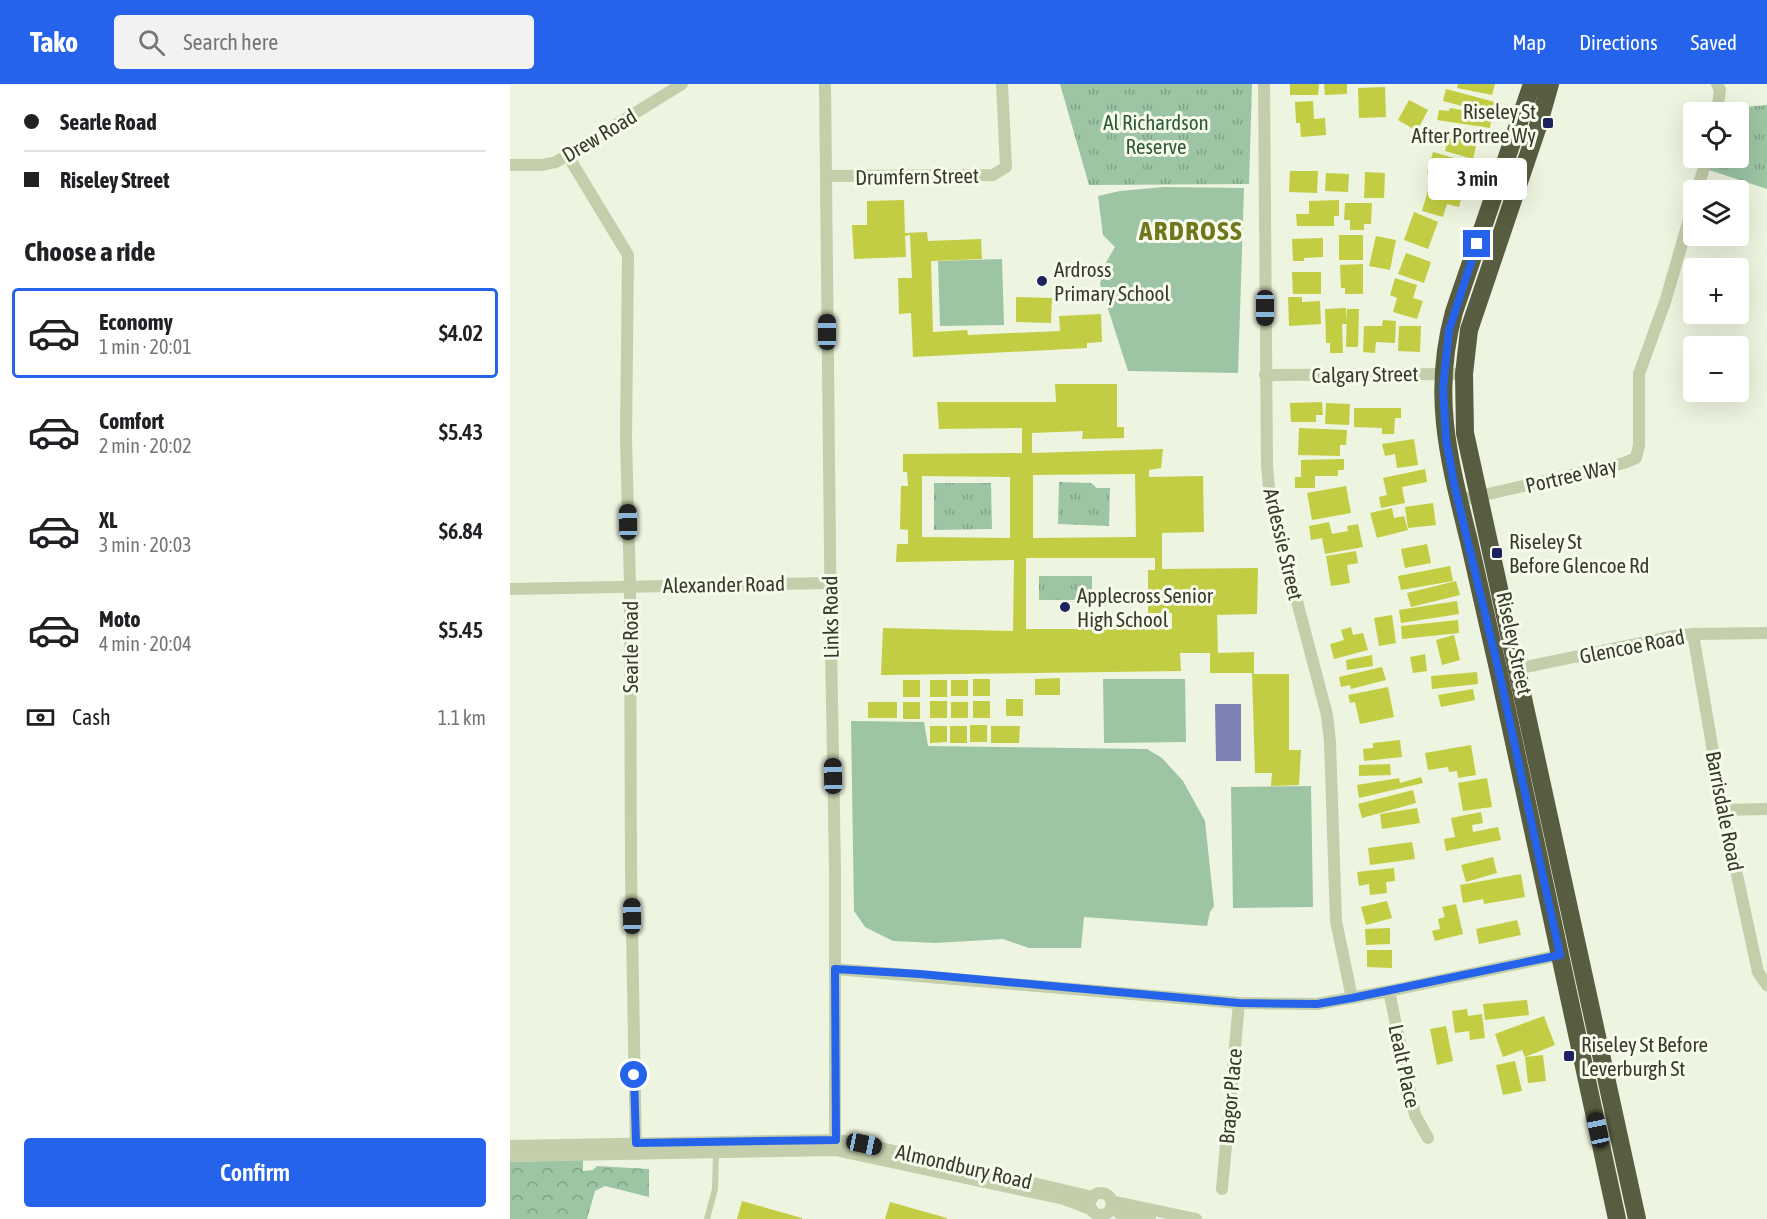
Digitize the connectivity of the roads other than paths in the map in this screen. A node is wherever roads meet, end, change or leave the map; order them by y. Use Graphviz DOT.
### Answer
graph roads {
  1 [pos="682,84"];
  2 [pos="825,84"];
  3 [pos="1002,84"];
  4 [pos="1264,84"];
  5 [pos="1532,84"];
  6 [pos="1550,84"];
  7 [pos="1717,84"];
  8 [pos="1718,102"];
  9 [pos="568,156"];
  10 [pos="510,165"];
  11 [pos="826,176"];
  12 [pos="1683,240"];
  13 [pos="1443,374"];
  14 [pos="1464,374"];
  15 [pos="1265,375"];
  16 [pos="1478,496"];
  17 [pos="1457,498"];
  18 [pos="830,583"];
  19 [pos="630,585"];
  20 [pos="510,589"];
  21 [pos="1767,633"];
  22 [pos="1693,634"];
  23 [pos="1517,669"];
  24 [pos="1499,672"];
  25 [pos="1767,809"];
  26 [pos="1723,810"];
  27 [pos="1560,955"];
  28 [pos="835,969"];
  29 [pos="1767,985"];
  30 [pos="1389,991"];
  31 [pos="1352,998"];
  32 [pos="1239,1003"];
  33 [pos="1428,1138"];
  34 [pos="836,1145"];
  35 [pos="510,1146"];
  36 [pos="716,1146"];
  37 [pos="636,1149"];
  38 [pos="510,1156"];
  39 [pos="1222,1189"];
  40 [pos="1092,1209"];
  41 [pos="1108,1211"];
  42 [pos="707,1219"];
  43 [pos="1150,1219"];
  44 [pos="1196,1219"];
  45 [pos="1617,1219"];
  46 [pos="1637,1219"];
  1 -- 9 [label="street, Drew Road"];
  2 -- 11 [label="street, Links Road"];
  3 -- 11 [label="street, Drumfern Street"];
  4 -- 15 [label="street, Ardessie Street"];
  5 -- 13 [label="highway, Riseley Street"];
  6 -- 14 [label="highway, Riseley Street"];
  7 -- 8 [label="street"];
  9 -- 10 [label="street, Drew Road"];
  9 -- 19 [label="street, Searle Road"];
  11 -- 18 [label="street, Links Road"];
  12 -- 16 [label="street, Portree Way"];
  13 -- 14 [label="street, Calgary Street"];
  13 -- 15 [label="street, Calgary Street"];
  13 -- 17 [label="highway, Riseley Street"];
  14 -- 16 [label="highway, Riseley Street"];
  15 -- 31 [label="street, Ardessie Street"];
  16 -- 17 [label="street, Portree Way"];
  16 -- 23 [label="highway, Riseley Street"];
  17 -- 24 [label="highway, Riseley Street"];
  18 -- 19 [label="street, Alexander Road"];
  18 -- 28 [label="street, Links Road"];
  19 -- 20 [label="street, Alexander Road"];
  19 -- 37 [label="street, Searle Road"];
  21 -- 22 [label="street, Glencoe Road"];
  22 -- 23 [label="street, Glencoe Road"];
  22 -- 26 [label="street, Barrisdale Road"];
  23 -- 24 [label="street, Glencoe Road"];
  23 -- 46 [label="highway, Riseley Street"];
  24 -- 27 [label="highway, Riseley Street"];
  25 -- 26 [label="street"];
  26 -- 29 [label="street, Barrisdale Road"];
  27 -- 30 [label="street"];
  27 -- 45 [label="highway, Riseley Street"];
  28 -- 32 [label="street"];
  28 -- 34 [label="street, Links Road"];
  30 -- 31 [label="street"];
  30 -- 33 [label="street, Lealt Place"];
  31 -- 32 [label="street"];
  32 -- 39 [label="street, Bragor Place"];
  34 -- 36 [label="street, Almondbury Road"];
  34 -- 40 [label="street, Almondbury Road"];
  35 -- 37 [label="street, Almondbury Road"];
  36 -- 37 [label="street, Almondbury Road"];
  36 -- 42 [label="lane"];
  37 -- 38 [label="street, Almondbury Road"];
  40 -- 41 [label="street"];
  40 -- 41 [label="street"];
  41 -- 43 [label="street"];
  41 -- 44 [label="street"];
}
